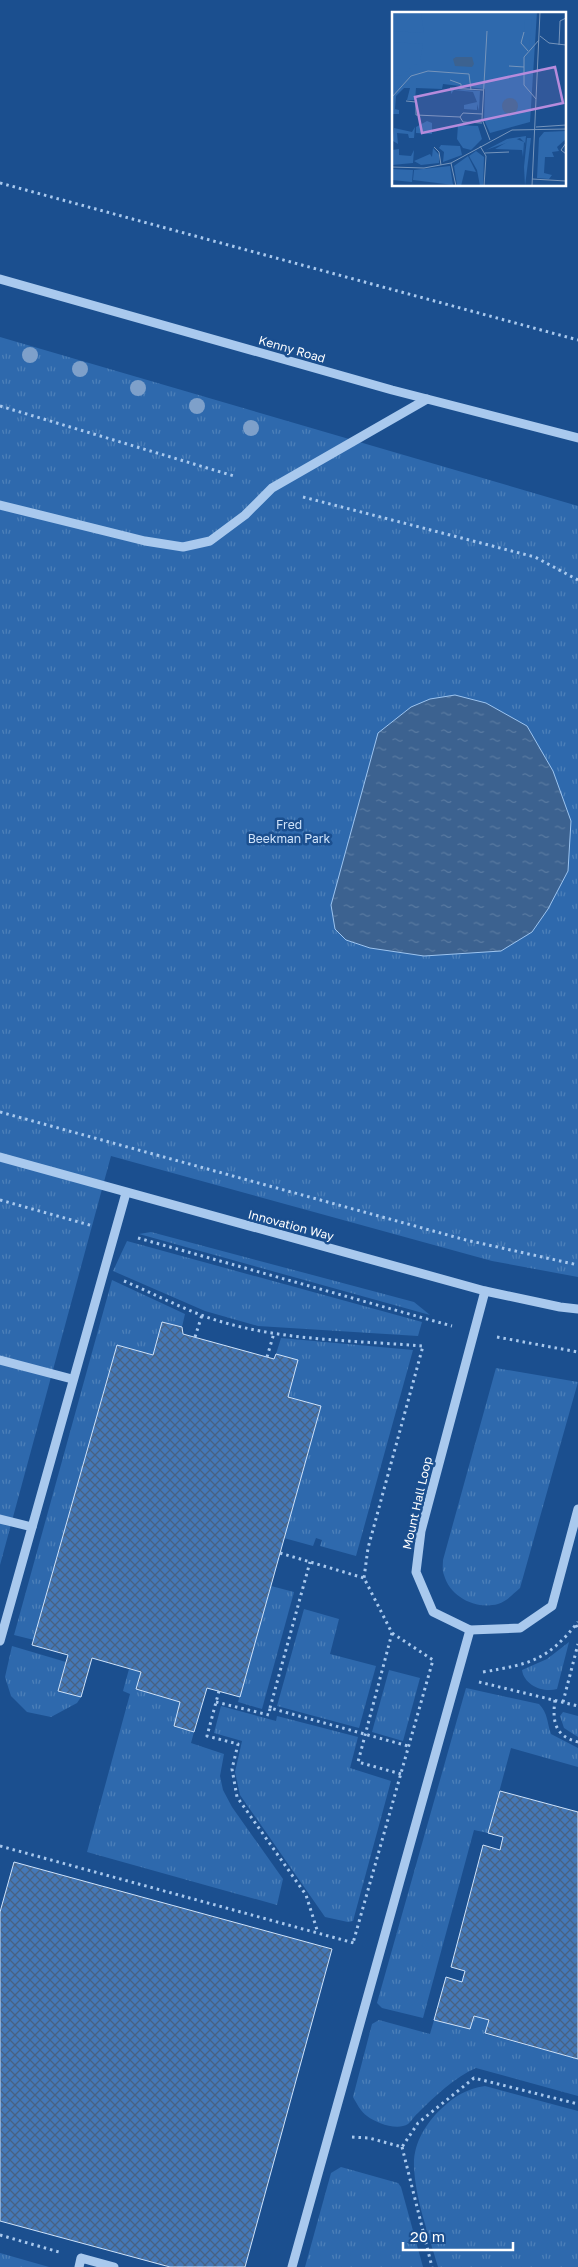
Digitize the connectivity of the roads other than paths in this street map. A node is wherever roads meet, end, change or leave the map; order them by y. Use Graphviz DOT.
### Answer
graph roads {
  1 [pos="0,279"];
  2 [pos="428,399"];
  3 [pos="578,438"];
  4 [pos="0,506"];
  5 [pos="0,1157"];
  6 [pos="126,1193"];
  7 [pos="485,1291"];
  8 [pos="578,1309"];
  9 [pos="0,1360"];
  10 [pos="72,1379"];
  11 [pos="578,1509"];
  12 [pos="0,1519"];
  13 [pos="32,1527"];
  14 [pos="470,1630"];
  15 [pos="0,1640"];
  16 [pos="80,2263"];
  17 [pos="114,2267"];
  18 [pos="292,2267"];
  1 -- 2 [label="street, Kenny Road"];
  2 -- 3 [label="street, Kenny Road"];
  2 -- 4 [label="street"];
  5 -- 6 [label="street, Innovation Way"];
  6 -- 7 [label="street, Innovation Way"];
  6 -- 10 [label="street"];
  7 -- 8 [label="street, Innovation Way"];
  7 -- 14 [label="street, Mount Hall Loop"];
  9 -- 10 [label="street"];
  10 -- 13 [label="street"];
  11 -- 14 [label="street, Mount Hall Loop"];
  12 -- 13 [label="street"];
  13 -- 15 [label="street"];
  14 -- 18 [label="street"];
  16 -- 17 [label="street"];
}
